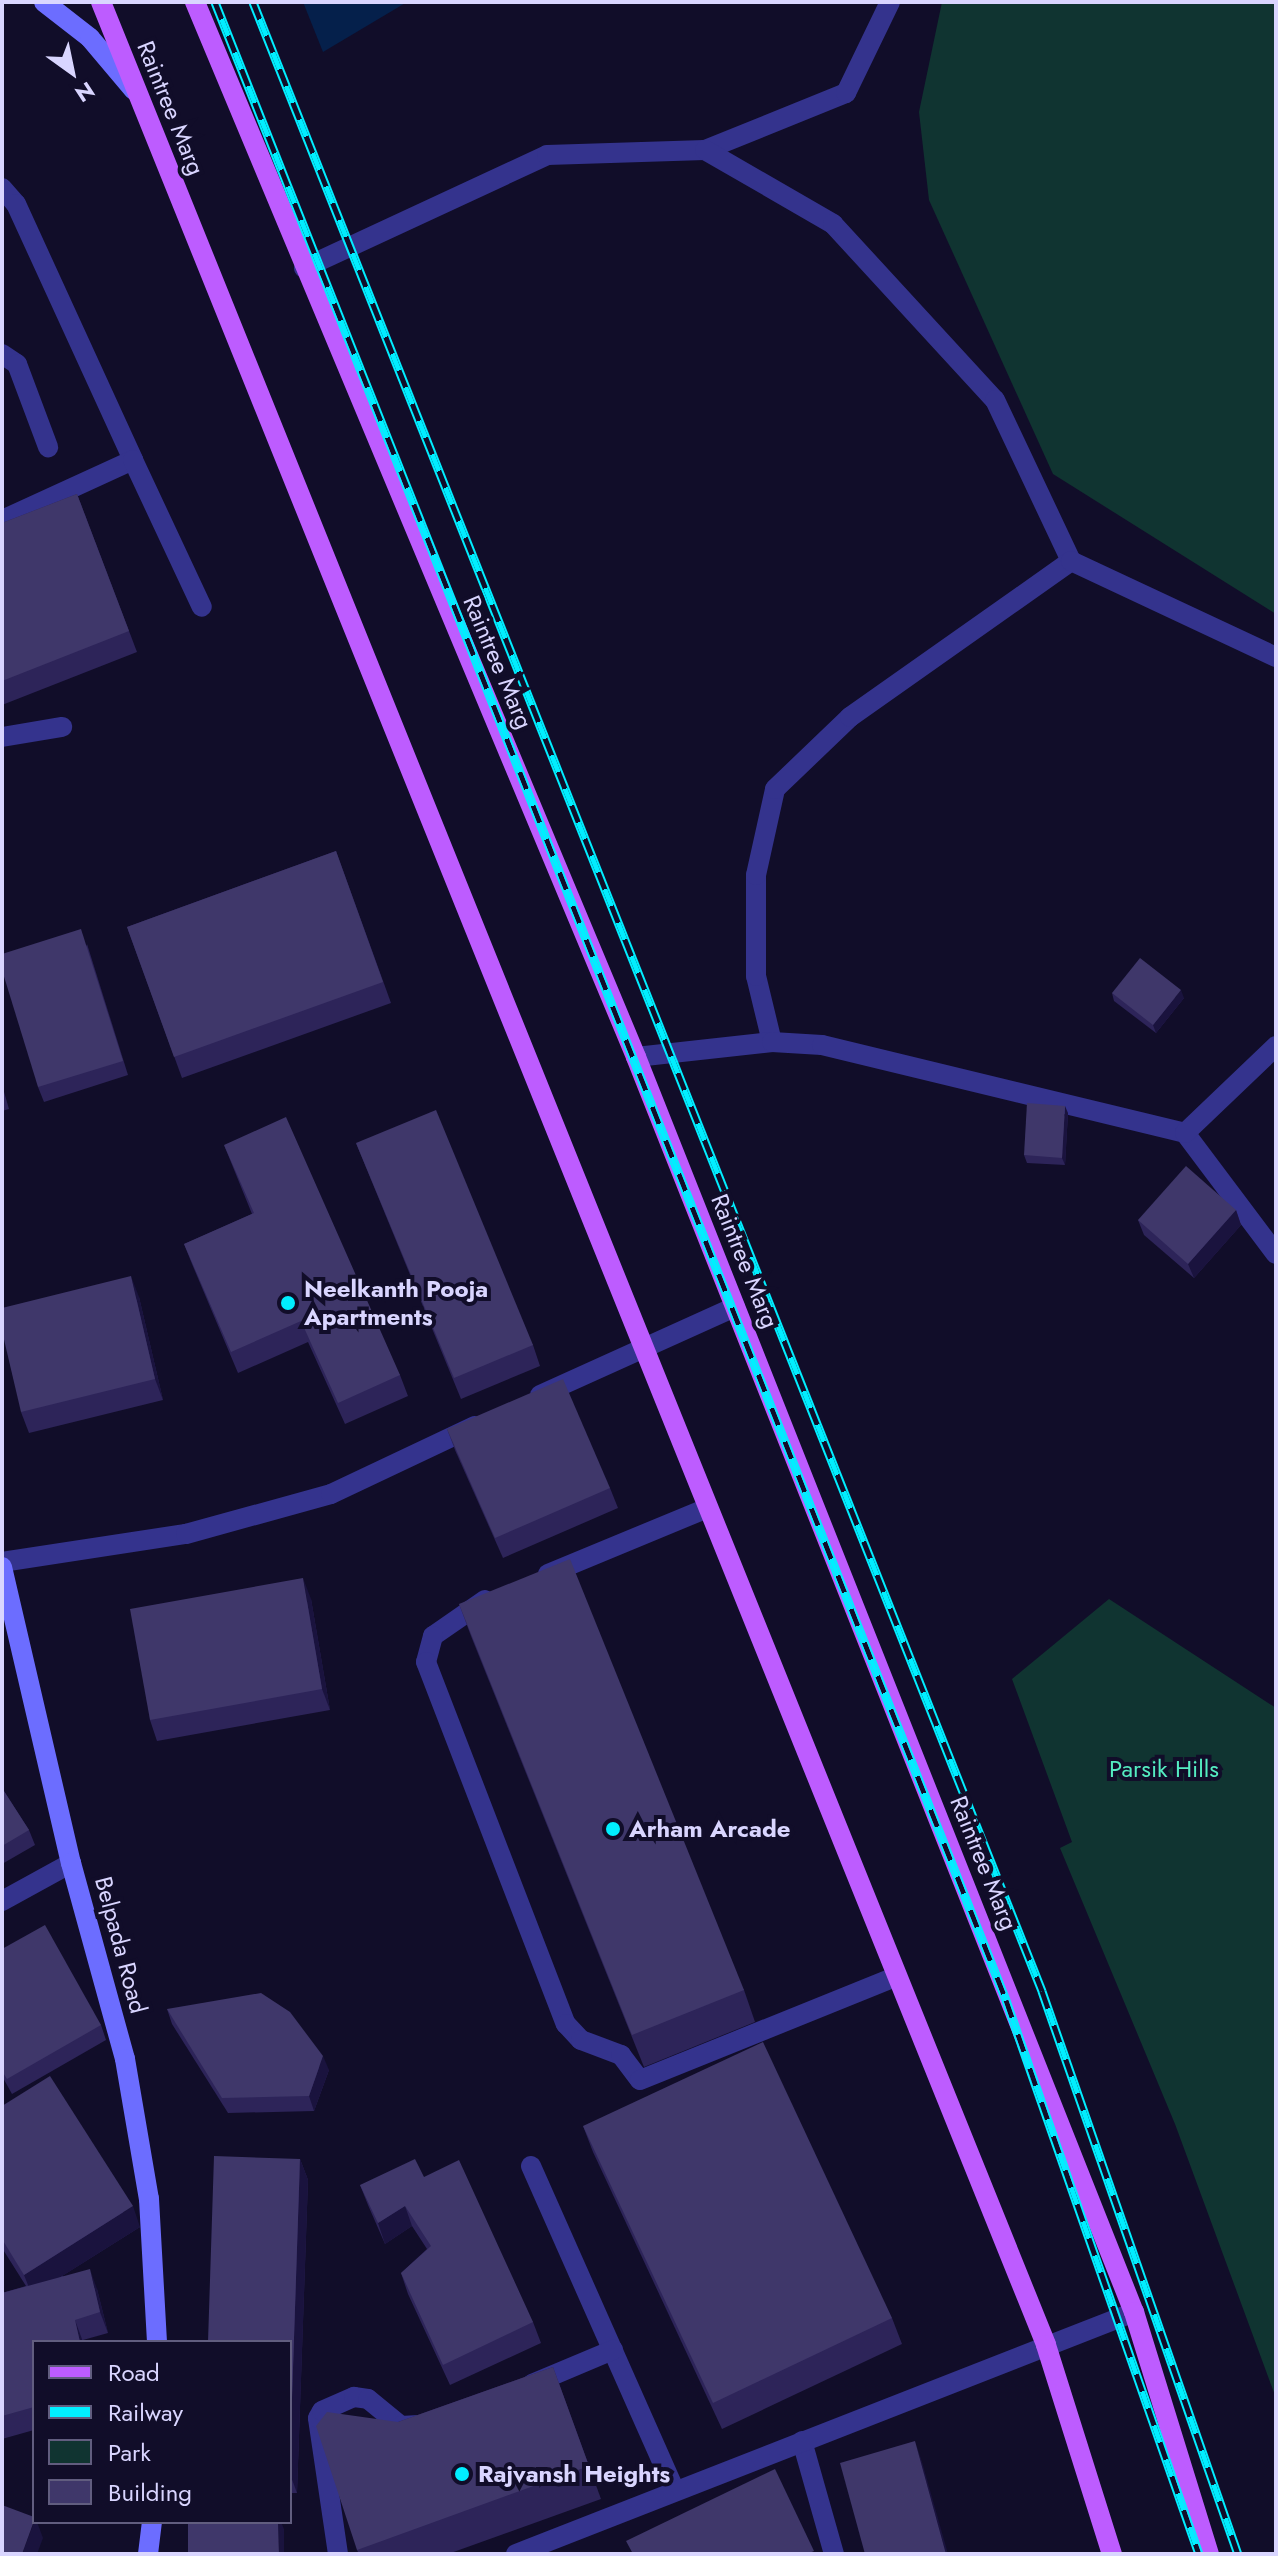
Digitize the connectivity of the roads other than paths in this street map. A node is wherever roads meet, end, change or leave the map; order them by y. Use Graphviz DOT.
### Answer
graph roads {
  1 [pos="44,2"];
  2 [pos="101,2"];
  3 [pos="195,2"];
  4 [pos="890,2"];
  5 [pos="136,93"];
  6 [pos="705,150"];
  7 [pos="2,188"];
  8 [pos="304,268"];
  9 [pos="2,354"];
  10 [pos="48,447"];
  11 [pos="133,460"];
  12 [pos="2,520"];
  13 [pos="1071,561"];
  14 [pos="202,607"];
  15 [pos="1276,657"];
  16 [pos="62,727"];
  17 [pos="2,737"];
  18 [pos="772,1042"];
  19 [pos="1276,1046"];
  20 [pos="636,1057"];
  21 [pos="1185,1133"];
  22 [pos="1276,1254"];
  23 [pos="735,1307"];
  24 [pos="643,1347"];
  25 [pos="707,1508"];
  26 [pos="2,1565"];
  27 [pos="528,1582"];
  28 [pos="501,1593"];
  29 [pos="71,1863"];
  30 [pos="2,1901"];
  31 [pos="897,1976"];
  32 [pos="531,2166"];
  33 [pos="1134,2312"];
  34 [pos="157,2340"];
  35 [pos="1046,2345"];
  36 [pos="613,2350"];
  37 [pos="515,2391"];
  38 [pos="443,2419"];
  39 [pos="802,2441"];
  40 [pos="675,2491"];
  41 [pos="152,2524"];
  42 [pos="148,2554"];
  43 [pos="338,2554"];
  44 [pos="516,2554"];
  45 [pos="834,2554"];
  46 [pos="1112,2554"];
  47 [pos="1209,2554"];
  1 -- 5 [label="street"];
  2 -- 5 [label="main road, Raintree Marg"];
  3 -- 8 [label="main road, Raintree Marg"];
  4 -- 6 [label="street"];
  5 -- 24 [label="main road, Raintree Marg"];
  6 -- 8 [label="street"];
  6 -- 13 [label="street"];
  7 -- 11 [label="street"];
  8 -- 20 [label="main road, Raintree Marg"];
  9 -- 10 [label="street"];
  11 -- 12 [label="street"];
  11 -- 14 [label="street"];
  13 -- 15 [label="street"];
  13 -- 18 [label="street"];
  16 -- 17 [label="street"];
  18 -- 20 [label="street"];
  18 -- 21 [label="street"];
  19 -- 21 [label="street"];
  20 -- 23 [label="main road, Raintree Marg"];
  21 -- 22 [label="street"];
  23 -- 24 [label="street"];
  23 -- 33 [label="main road, Raintree Marg"];
  24 -- 25 [label="main road, Raintree Marg"];
  24 -- 26 [label="street"];
  25 -- 27 [label="street"];
  25 -- 31 [label="main road, Raintree Marg"];
  26 -- 29 [label="street, Belpada Road"];
  28 -- 31 [label="street"];
  29 -- 30 [label="street"];
  29 -- 34 [label="street, Belpada Road"];
  31 -- 35 [label="main road, Raintree Marg"];
  32 -- 36 [label="street"];
  33 -- 35 [label="street"];
  33 -- 47 [label="main road, Raintree Marg"];
  35 -- 39 [label="street"];
  35 -- 46 [label="main road, Raintree Marg"];
  36 -- 37 [label="street"];
  36 -- 40 [label="street"];
  38 -- 43 [label="street"];
  39 -- 40 [label="street"];
  39 -- 45 [label="street"];
  40 -- 44 [label="street"];
  41 -- 42 [label="street"];
}
